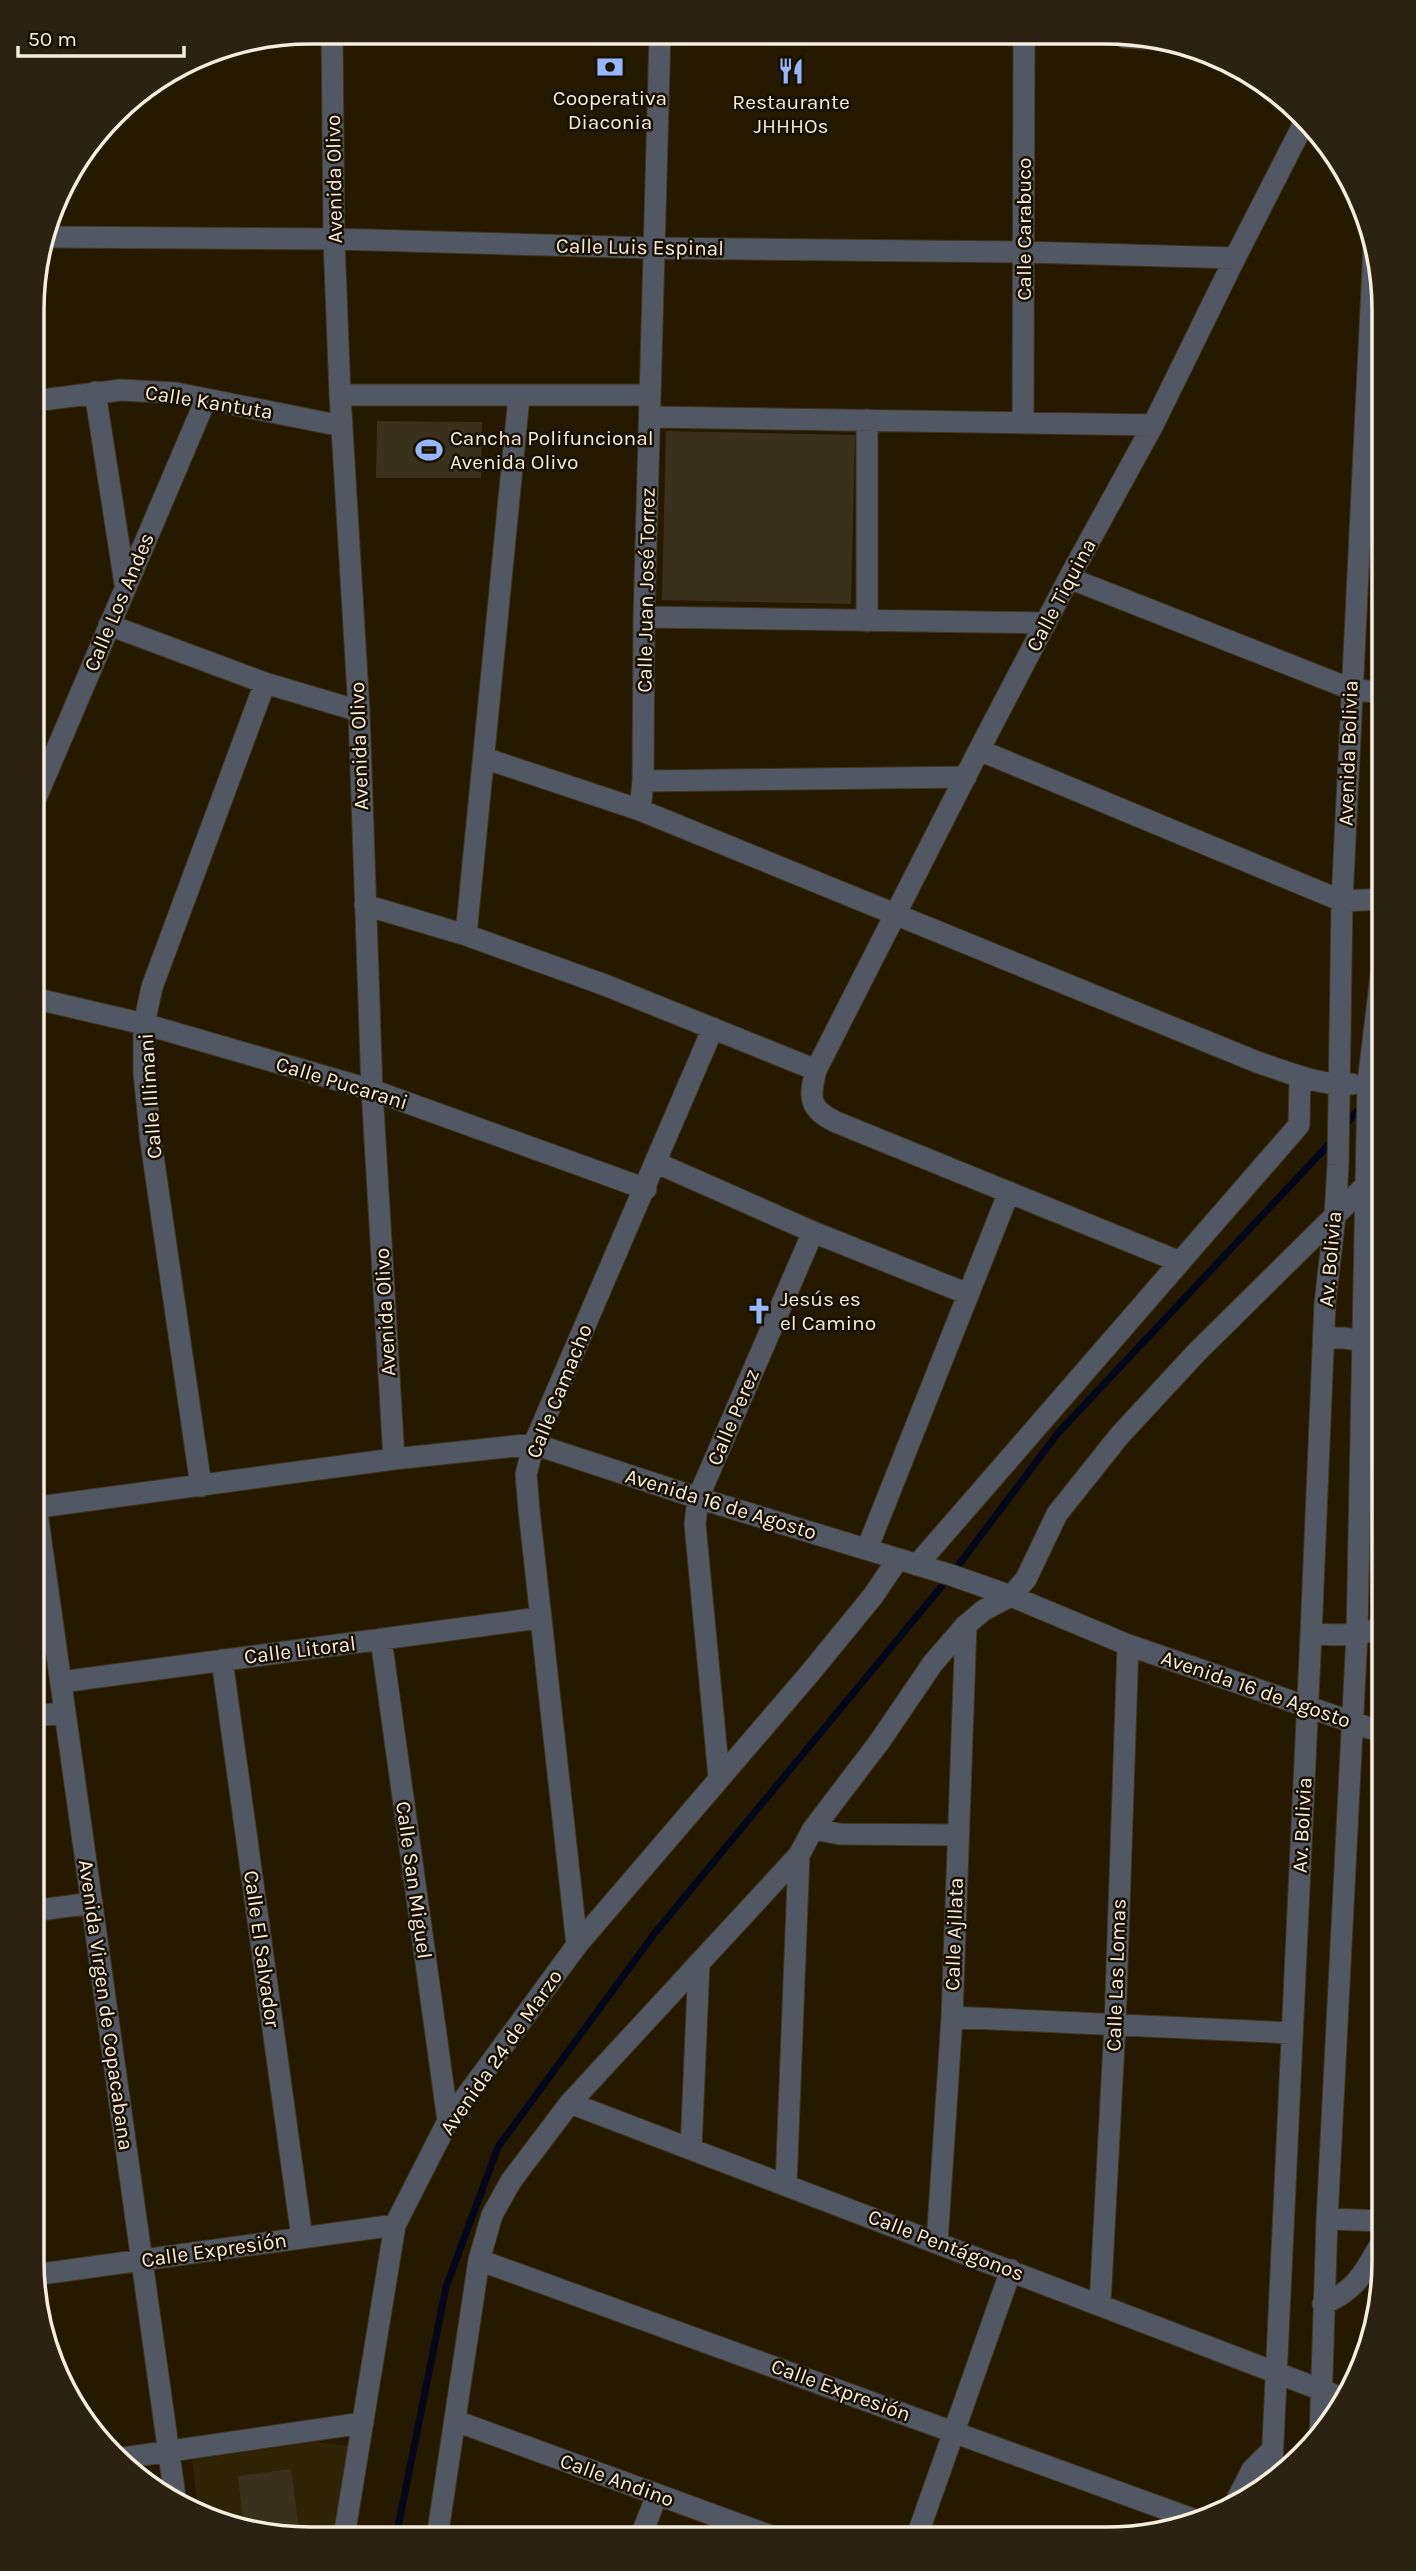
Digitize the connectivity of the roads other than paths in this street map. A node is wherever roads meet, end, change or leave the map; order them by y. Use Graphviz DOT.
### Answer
graph roads {
  1 [pos="332,44"];
  2 [pos="660,44"];
  3 [pos="1024,44"];
  4 [pos="1301,129"];
  5 [pos="54,237"];
  6 [pos="334,239"];
  7 [pos="653,248"];
  8 [pos="1024,252"];
  9 [pos="1234,258"];
  10 [pos="1372,371"];
  11 [pos="95,392"];
  12 [pos="340,395"];
  13 [pos="650,395"];
  14 [pos="519,397"];
  15 [pos="206,399"];
  16 [pos="44,400"];
  17 [pos="651,417"];
  18 [pos="867,420"];
  19 [pos="1023,422"];
  20 [pos="1153,425"];
  21 [pos="342,426"];
  22 [pos="1069,578"];
  23 [pos="125,584"];
  24 [pos="644,617"];
  25 [pos="867,621"];
  26 [pos="1046,623"];
  27 [pos="109,625"];
  28 [pos="265,683"];
  29 [pos="1351,689"];
  30 [pos="1372,692"];
  31 [pos="359,711"];
  32 [pos="979,750"];
  33 [pos="484,758"];
  34 [pos="966,777"];
  35 [pos="44,779"];
  36 [pos="643,781"];
  37 [pos="640,810"];
  38 [pos="1372,900"];
  39 [pos="1342,901"];
  40 [pos="365,905"];
  41 [pos="894,916"];
  42 [pos="466,935"];
  43 [pos="44,1001"];
  44 [pos="144,1024"];
  45 [pos="713,1028"];
  46 [pos="1372,1056"];
  47 [pos="816,1070"];
  48 [pos="1300,1077"];
  49 [pos="1368,1083"];
  50 [pos="1339,1085"];
  51 [pos="372,1090"];
  52 [pos="657,1163"];
  53 [pos="1372,1177"];
  54 [pos="1366,1185"];
  55 [pos="646,1189"];
  56 [pos="1009,1192"];
  57 [pos="1335,1216"];
  58 [pos="813,1232"];
  59 [pos="1180,1262"];
  60 [pos="968,1294"];
  61 [pos="1324,1338"];
  62 [pos="1363,1340"];
  63 [pos="1372,1342"];
  64 [pos="534,1444"];
  65 [pos="394,1460"];
  66 [pos="201,1486"];
  67 [pos="698,1498"];
  68 [pos="44,1506"];
  69 [pos="867,1549"];
  70 [pos="908,1562"];
  71 [pos="44,1568"];
  72 [pos="1011,1596"];
  73 [pos="540,1618"];
  74 [pos="966,1625"];
  75 [pos="1372,1632"];
  76 [pos="1311,1634"];
  77 [pos="1357,1634"];
  78 [pos="381,1639"];
  79 [pos="1128,1645"];
  80 [pos="222,1660"];
  81 [pos="61,1682"];
  82 [pos="1307,1708"];
  83 [pos="65,1712"];
  84 [pos="44,1715"];
  85 [pos="1351,1722"];
  86 [pos="1372,1729"];
  87 [pos="719,1777"];
  88 [pos="813,1829"];
  89 [pos="958,1835"];
  90 [pos="799,1855"];
  91 [pos="92,1903"];
  92 [pos="44,1909"];
  93 [pos="578,1945"];
  94 [pos="699,1963"];
  95 [pos="951,2017"];
  96 [pos="1115,2025"];
  97 [pos="1291,2033"];
  98 [pos="570,2103"];
  99 [pos="448,2121"];
  100 [pos="691,2149"];
  101 [pos="786,2185"];
  102 [pos="1327,2219"];
  103 [pos="1372,2221"];
  104 [pos="394,2225"];
  105 [pos="302,2238"];
  106 [pos="937,2242"];
  107 [pos="1372,2259"];
  108 [pos="142,2260"];
  109 [pos="479,2260"];
  110 [pos="1011,2270"];
  111 [pos="44,2274"];
  112 [pos="1100,2304"];
  113 [pos="1323,2304"];
  114 [pos="1275,2371"];
  115 [pos="1321,2388"];
  116 [pos="1336,2395"];
  117 [pos="1320,2418"];
  118 [pos="456,2421"];
  119 [pos="363,2423"];
  120 [pos="955,2431"];
  121 [pos="1272,2450"];
  122 [pos="169,2451"];
  123 [pos="130,2457"];
  124 [pos="1271,2470"];
  125 [pos="174,2490"];
  126 [pos="1242,2490"];
  127 [pos="657,2495"];
  128 [pos="1183,2516"];
  129 [pos="346,2527"];
  130 [pos="439,2527"];
  131 [pos="644,2527"];
  132 [pos="746,2527"];
  133 [pos="920,2527"];
  1 -- 6 [label="street, Avenida Olivo"];
  2 -- 7 [label="street, Calle Juan José Torrez"];
  3 -- 8 [label="street, Calle Carabuco"];
  4 -- 9 [label="street, Calle Tiquina"];
  5 -- 6 [label="street, Calle Luis Espinal"];
  6 -- 7 [label="street, Calle Luis Espinal"];
  6 -- 12 [label="street, Avenida Olivo"];
  7 -- 8 [label="street, Calle Luis Espinal"];
  7 -- 13 [label="street, Calle Juan José Torrez"];
  8 -- 9 [label="street, Calle Luis Espinal"];
  8 -- 19 [label="street, Calle Carabuco"];
  9 -- 20 [label="street, Calle Tiquina"];
  10 -- 29 [label="street, Avenida Bolivia"];
  11 -- 15 [label="street, Calle Kantuta"];
  11 -- 16 [label="street, Calle Kantuta"];
  11 -- 23 [label="street"];
  12 -- 14 [label="street"];
  12 -- 21 [label="street, Avenida Olivo"];
  13 -- 14 [label="street"];
  13 -- 17 [label="street, Calle Juan José Torrez"];
  14 -- 33 [label="street"];
  15 -- 21 [label="street, Calle Kantuta"];
  15 -- 23 [label="street, Calle Los Andes"];
  17 -- 18 [label="street"];
  17 -- 24 [label="street, Calle Juan José Torrez"];
  18 -- 19 [label="street"];
  18 -- 25 [label="street"];
  19 -- 20 [label="street"];
  20 -- 22 [label="street, Calle Tiquina"];
  21 -- 31 [label="street, Avenida Olivo"];
  22 -- 26 [label="street, Calle Tiquina"];
  22 -- 29 [label="street"];
  23 -- 27 [label="street, Calle Los Andes"];
  24 -- 25 [label="street"];
  24 -- 36 [label="street, Calle Juan José Torrez"];
  25 -- 26 [label="street"];
  26 -- 32 [label="street, Calle Tiquina"];
  27 -- 28 [label="street"];
  27 -- 35 [label="street, Calle Los Andes"];
  28 -- 31 [label="street"];
  28 -- 44 [label="street, Calle Illimani"];
  29 -- 30 [label="street"];
  29 -- 39 [label="street, Avenida Bolivia"];
  31 -- 40 [label="street, Avenida Olivo"];
  32 -- 34 [label="street, Calle Tiquina"];
  32 -- 39 [label="street"];
  33 -- 37 [label="street"];
  33 -- 42 [label="street"];
  34 -- 36 [label="street"];
  34 -- 41 [label="street, Calle Tiquina"];
  36 -- 37 [label="street, Calle Juan José Torrez"];
  37 -- 41 [label="street"];
  38 -- 39 [label="street"];
  39 -- 50 [label="street, Avenida Bolivia"];
  40 -- 42 [label="street"];
  40 -- 51 [label="street, Avenida Olivo"];
  41 -- 47 [label="street, Calle Tiquina"];
  41 -- 48 [label="street"];
  42 -- 45 [label="street"];
  43 -- 44 [label="street, Calle Pucarani"];
  44 -- 51 [label="street, Calle Pucarani"];
  44 -- 66 [label="street, Calle Illimani"];
  45 -- 47 [label="street"];
  45 -- 52 [label="street, Calle Camacho"];
  46 -- 49 [label="street"];
  47 -- 56 [label="street"];
  48 -- 50 [label="street"];
  48 -- 59 [label="street, Avenida 24 de Marzo"];
  49 -- 50 [label="street"];
  49 -- 54 [label="street"];
  50 -- 57 [label="street, Av. Bolivia"];
  51 -- 55 [label="street, Calle Pucarani"];
  51 -- 65 [label="street, Avenida Olivo"];
  52 -- 55 [label="street, Calle Camacho"];
  52 -- 58 [label="street"];
  53 -- 54 [label="street"];
  54 -- 57 [label="street"];
  54 -- 62 [label="street"];
  55 -- 64 [label="street, Calle Camacho"];
  56 -- 59 [label="street"];
  56 -- 60 [label="street"];
  57 -- 61 [label="street, Av. Bolivia"];
  57 -- 72 [label="street"];
  58 -- 60 [label="street"];
  58 -- 67 [label="street, Calle Perez"];
  59 -- 70 [label="street, Avenida 24 de Marzo"];
  60 -- 69 [label="street"];
  61 -- 62 [label="street"];
  61 -- 76 [label="street, Av. Bolivia"];
  62 -- 63 [label="street"];
  62 -- 77 [label="street"];
  64 -- 65 [label="street, Avenida 16 de Agosto"];
  64 -- 67 [label="street, Avenida 16 de Agosto"];
  64 -- 73 [label="street, Calle Camacho"];
  65 -- 66 [label="street, Avenida 16 de Agosto"];
  66 -- 68 [label="street, Avenida 16 de Agosto"];
  67 -- 69 [label="street, Avenida 16 de Agosto"];
  67 -- 87 [label="street, Calle Perez"];
  69 -- 70 [label="street, Avenida 16 de Agosto"];
  70 -- 72 [label="street, Avenida 16 de Agosto"];
  70 -- 87 [label="street, Avenida 24 de Marzo"];
  71 -- 81 [label="street, Avenida Virgen de Copacabana"];
  72 -- 74 [label="street"];
  72 -- 79 [label="street, Avenida 16 de Agosto"];
  73 -- 78 [label="street, Calle Litoral"];
  73 -- 93 [label="street, Calle Camacho"];
  74 -- 88 [label="street"];
  74 -- 89 [label="street, Calle Ajllata"];
  75 -- 77 [label="street"];
  76 -- 77 [label="street"];
  76 -- 82 [label="street, Av. Bolivia"];
  77 -- 85 [label="street"];
  78 -- 80 [label="street, Calle Litoral"];
  78 -- 99 [label="street, Calle San Miguel"];
  79 -- 82 [label="street, Avenida 16 de Agosto"];
  79 -- 96 [label="street, Calle Las Lomas"];
  80 -- 81 [label="street, Calle Litoral"];
  80 -- 105 [label="street, Calle El Salvador"];
  81 -- 83 [label="street, Avenida Virgen de Copacabana"];
  82 -- 85 [label="street, Avenida 16 de Agosto"];
  82 -- 97 [label="street, Av. Bolivia"];
  83 -- 84 [label="street"];
  83 -- 91 [label="street, Avenida Virgen de Copacabana"];
  85 -- 86 [label="street, Avenida 16 de Agosto"];
  85 -- 102 [label="street, Av. Bolivia"];
  87 -- 93 [label="street, Avenida 24 de Marzo"];
  88 -- 89 [label="street"];
  88 -- 90 [label="street"];
  89 -- 95 [label="street, Calle Ajllata"];
  90 -- 94 [label="street"];
  90 -- 101 [label="street"];
  91 -- 92 [label="street"];
  91 -- 108 [label="street, Avenida Virgen de Copacabana"];
  93 -- 99 [label="street, Avenida 24 de Marzo"];
  94 -- 98 [label="street"];
  94 -- 100 [label="street"];
  95 -- 96 [label="street"];
  95 -- 106 [label="street, Calle Ajllata"];
  96 -- 97 [label="street"];
  96 -- 112 [label="street, Calle Las Lomas"];
  97 -- 114 [label="street, Av. Bolivia"];
  98 -- 100 [label="street, Calle Pentágonos"];
  98 -- 109 [label="street"];
  99 -- 104 [label="street, Avenida 24 de Marzo"];
  100 -- 101 [label="street, Calle Pentágonos"];
  101 -- 106 [label="street, Calle Pentágonos"];
  102 -- 103 [label="street"];
  102 -- 113 [label="street, Av. Bolivia"];
  104 -- 105 [label="street, Calle Expresión"];
  104 -- 119 [label="street, Avenida 24 de Marzo"];
  105 -- 108 [label="street, Calle Expresión"];
  106 -- 110 [label="street, Calle Pentágonos"];
  107 -- 113 [label="street"];
  108 -- 111 [label="street, Calle Expresión"];
  108 -- 122 [label="street, Avenida Virgen de Copacabana"];
  109 -- 118 [label="street"];
  109 -- 120 [label="street, Calle Expresión"];
  110 -- 112 [label="street, Calle Pentágonos"];
  110 -- 120 [label="street"];
  112 -- 114 [label="street, Calle Pentágonos"];
  113 -- 115 [label="street, Av. Bolivia"];
  114 -- 115 [label="street, Calle Pentágonos"];
  114 -- 121 [label="street, Av. Bolivia"];
  115 -- 116 [label="street, Calle Pentágonos"];
  115 -- 117 [label="street, Av. Bolivia"];
  118 -- 127 [label="street, Calle Andino"];
  118 -- 130 [label="street"];
  119 -- 122 [label="street"];
  119 -- 129 [label="street, Avenida 24 de Marzo"];
  120 -- 128 [label="street, Calle Expresión"];
  120 -- 133 [label="street"];
  121 -- 124 [label="street, Av. Bolivia"];
  121 -- 126 [label="street"];
  122 -- 123 [label="street"];
  122 -- 125 [label="street, Avenida Virgen de Copacabana"];
  127 -- 131 [label="street"];
  127 -- 132 [label="street, Calle Andino"];
}
